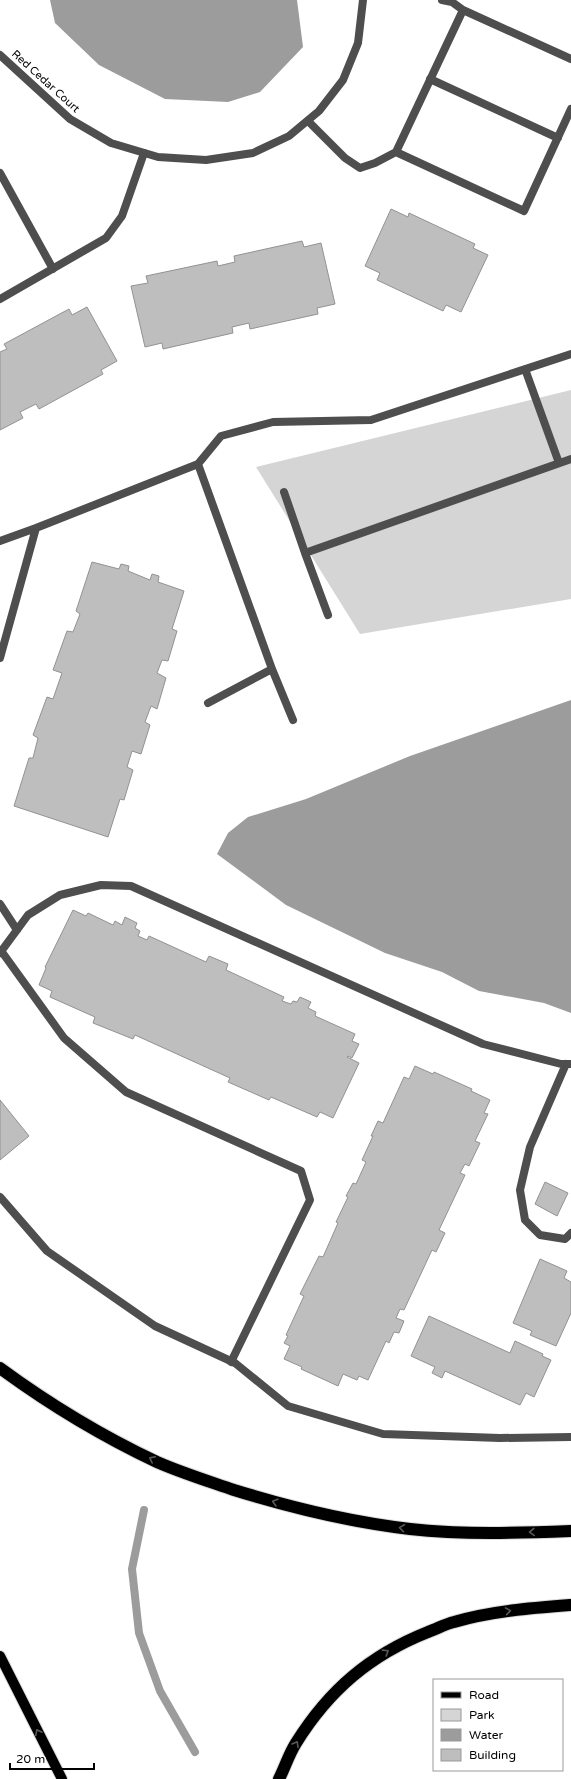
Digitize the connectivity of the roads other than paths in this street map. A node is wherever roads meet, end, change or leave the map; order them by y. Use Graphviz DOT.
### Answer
graph roads {
  1 [pos="363,0"];
  2 [pos="442,0"];
  3 [pos="463,10"];
  4 [pos="1,57"];
  5 [pos="571,59"];
  6 [pos="430,79"];
  7 [pos="571,109"];
  8 [pos="308,121"];
  9 [pos="558,138"];
  10 [pos="396,152"];
  11 [pos="144,153"];
  12 [pos="0,173"];
  13 [pos="53,269"];
  14 [pos="0,299"];
  15 [pos="571,354"];
  16 [pos="524,369"];
  17 [pos="571,459"];
  18 [pos="559,463"];
  19 [pos="198,464"];
  20 [pos="284,492"];
  21 [pos="36,528"];
  22 [pos="0,541"];
  23 [pos="305,554"];
  24 [pos="328,615"];
  25 [pos="0,658"];
  26 [pos="272,669"];
  27 [pos="208,703"];
  28 [pos="293,720"];
  29 [pos="0,904"];
  30 [pos="17,930"];
  31 [pos="1,952"];
  32 [pos="569,1064"];
  33 [pos="0,1197"];
  34 [pos="571,1233"];
  35 [pos="231,1362"];
  36 [pos="0,1368"];
  37 [pos="571,1437"];
  38 [pos="571,1531"];
  39 [pos="571,1605"];
  40 [pos="0,1656"];
  41 [pos="62,1779"];
  42 [pos="279,1779"];
  1 -- 8 [label="street, Red Cedar Court"];
  2 -- 3 [label="street"];
  3 -- 5 [label="street"];
  3 -- 6 [label="street"];
  4 -- 11 [label="street, Red Cedar Court"];
  6 -- 9 [label="street"];
  6 -- 10 [label="street"];
  7 -- 9 [label="street"];
  8 -- 10 [label="street"];
  8 -- 11 [label="street, Red Cedar Court"];
  9 -- 10 [label="street"];
  11 -- 13 [label="street"];
  12 -- 13 [label="street"];
  13 -- 14 [label="street"];
  15 -- 16 [label="street"];
  16 -- 18 [label="street"];
  16 -- 19 [label="street"];
  17 -- 18 [label="street"];
  18 -- 23 [label="street"];
  19 -- 21 [label="street"];
  19 -- 26 [label="street"];
  20 -- 23 [label="street"];
  21 -- 22 [label="street"];
  21 -- 25 [label="street"];
  23 -- 24 [label="street"];
  26 -- 27 [label="street"];
  26 -- 28 [label="street"];
  29 -- 30 [label="street"];
  30 -- 31 [label="street"];
  30 -- 32 [label="street"];
  31 -- 35 [label="street"];
  32 -- 34 [label="street"];
  33 -- 35 [label="street"];
  35 -- 37 [label="street"];
  38 -- 36 [label="highway, one-way"];
  42 -- 39 [label="highway, one-way"];
  41 -- 40 [label="main road, one-way"];
}
